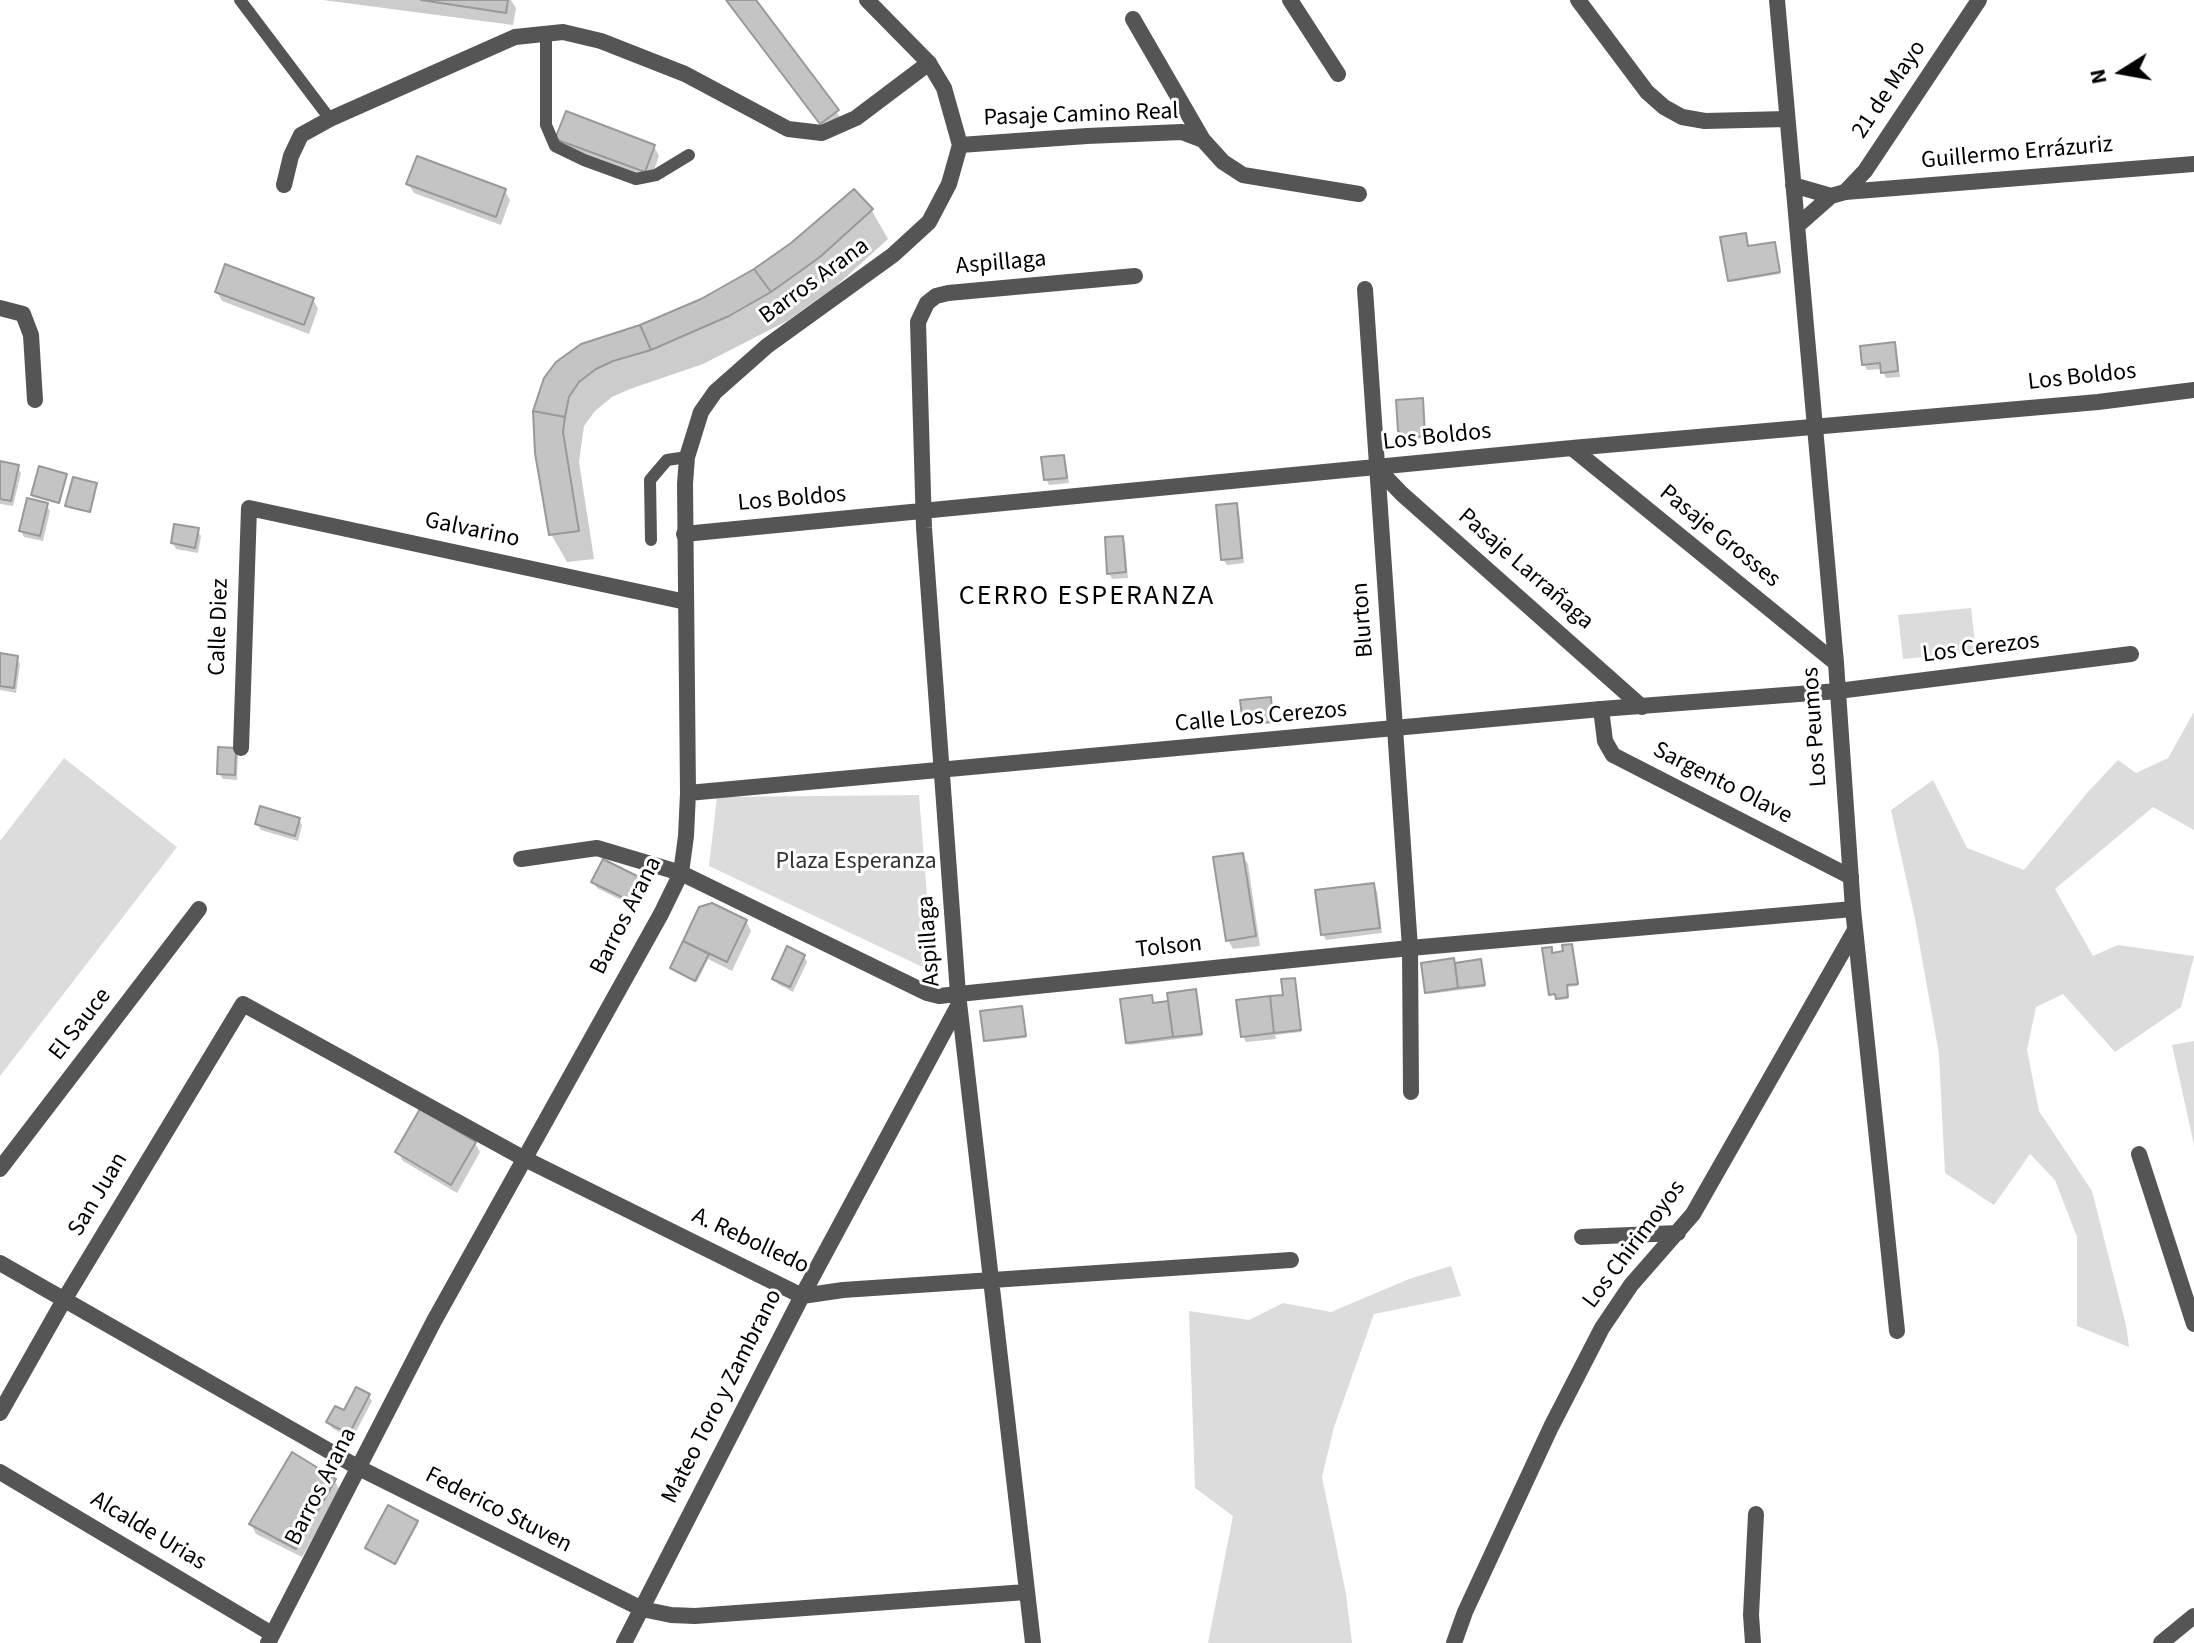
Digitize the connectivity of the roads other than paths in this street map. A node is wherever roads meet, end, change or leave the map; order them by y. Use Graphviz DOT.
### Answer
graph roads {
  1 [pos="240,0"];
  2 [pos="867,0"];
  3 [pos="1290,0"];
  4 [pos="1578,0"];
  5 [pos="1777,0"];
  6 [pos="1979,0"];
  7 [pos="1133,19"];
  8 [pos="546,33"];
  9 [pos="929,63"];
  10 [pos="1338,74"];
  11 [pos="330,119"];
  12 [pos="1787,119"];
  13 [pos="1203,140"];
  14 [pos="960,145"];
  15 [pos="689,155"];
  16 [pos="2194,164"];
  17 [pos="284,185"];
  18 [pos="1793,185"];
  19 [pos="1359,194"];
  20 [pos="1838,194"];
  21 [pos="1797,226"];
  22 [pos="1135,276"];
  23 [pos="1365,289"];
  24 [pos="0,308"];
  25 [pos="2194,390"];
  26 [pos="35,400"];
  27 [pos="1815,426"];
  28 [pos="1572,448"];
  29 [pos="687,457"];
  30 [pos="1377,468"];
  31 [pos="249,508"];
  32 [pos="924,512"];
  33 [pos="684,534"];
  34 [pos="651,540"];
  35 [pos="686,602"];
  36 [pos="2131,654"];
  37 [pos="1836,663"];
  38 [pos="1838,691"];
  39 [pos="1642,707"];
  40 [pos="1601,709"];
  41 [pos="1396,730"];
  42 [pos="241,748"];
  43 [pos="941,770"];
  44 [pos="688,793"];
  45 [pos="521,859"];
  46 [pos="681,873"];
  47 [pos="1851,877"];
  48 [pos="199,909"];
  49 [pos="1853,909"];
  50 [pos="1855,930"];
  51 [pos="1410,948"];
  52 [pos="958,999"];
  53 [pos="243,1004"];
  54 [pos="1411,1092"];
  55 [pos="2139,1154"];
  56 [pos="523,1158"];
  57 [pos="0,1169"];
  58 [pos="1678,1233"];
  59 [pos="1582,1237"];
  60 [pos="1291,1260"];
  61 [pos="0,1263"];
  62 [pos="990,1282"];
  63 [pos="802,1296"];
  64 [pos="64,1300"];
  65 [pos="2194,1324"];
  66 [pos="1897,1331"];
  67 [pos="0,1413"];
  68 [pos="359,1468"];
  69 [pos="0,1472"];
  70 [pos="1756,1514"];
  71 [pos="1026,1592"];
  72 [pos="642,1609"];
  73 [pos="2194,1616"];
  74 [pos="270,1638"];
  75 [pos="624,1643"];
  76 [pos="1033,1643"];
  77 [pos="1454,1643"];
  78 [pos="1753,1643"];
  79 [pos="2161,1643"];
  1 -- 11 [label="lane"];
  2 -- 9 [label="street"];
  3 -- 10 [label="street"];
  4 -- 12 [label="street"];
  5 -- 12 [label="street, Los Peumos"];
  6 -- 20 [label="street, 21 de Mayo"];
  7 -- 13 [label="street, Pasaje Camino Real"];
  8 -- 9 [label="street"];
  8 -- 11 [label="street"];
  8 -- 15 [label="lane"];
  9 -- 14 [label="street"];
  11 -- 17 [label="street"];
  12 -- 18 [label="street, Los Peumos"];
  13 -- 14 [label="street, Pasaje Camino Real"];
  13 -- 19 [label="street, Pasaje Camino Real"];
  14 -- 29 [label="street, Barros Arana"];
  16 -- 20 [label="street, Guillermo Errázuriz"];
  18 -- 20 [label="street"];
  18 -- 21 [label="street, Los Peumos"];
  20 -- 21 [label="street, 21 de Mayo"];
  21 -- 27 [label="street, Los Peumos"];
  22 -- 32 [label="street, Aspillaga"];
  23 -- 30 [label="street, Blurton"];
  24 -- 26 [label="street"];
  25 -- 27 [label="street, Los Boldos"];
  27 -- 28 [label="street, Los Boldos"];
  27 -- 37 [label="street, Los Peumos"];
  28 -- 30 [label="street, Los Boldos"];
  28 -- 37 [label="street, Pasaje Grosses"];
  29 -- 33 [label="street, Barros Arana"];
  29 -- 34 [label="lane"];
  30 -- 32 [label="street, Los Boldos"];
  30 -- 39 [label="street, Pasaje Larrañaga"];
  30 -- 41 [label="street, Blurton"];
  31 -- 35 [label="street, Galvarino"];
  31 -- 42 [label="street, Calle Diez"];
  32 -- 33 [label="street, Los Boldos"];
  32 -- 43 [label="street, Aspillaga"];
  33 -- 35 [label="street, Barros Arana"];
  35 -- 44 [label="street, Barros Arana"];
  36 -- 38 [label="street, Los Cerezos"];
  37 -- 38 [label="street, Los Peumos"];
  38 -- 39 [label="street, Calle Los Cerezos"];
  38 -- 47 [label="street, Los Peumos"];
  39 -- 40 [label="street, Calle Los Cerezos"];
  40 -- 41 [label="street, Calle Los Cerezos"];
  40 -- 47 [label="street, Sargento Olave"];
  41 -- 43 [label="street, Calle Los Cerezos"];
  41 -- 51 [label="street, Blurton"];
  43 -- 44 [label="street, Calle Los Cerezos"];
  43 -- 52 [label="street, Aspillaga"];
  44 -- 46 [label="street, Barros Arana"];
  45 -- 46 [label="street, Tolson"];
  46 -- 52 [label="street, Tolson"];
  46 -- 56 [label="street, Barros Arana"];
  47 -- 49 [label="street, Los Peumos"];
  48 -- 57 [label="street, El Sauce"];
  49 -- 50 [label="street, Los Peumos"];
  49 -- 51 [label="street, Tolson"];
  50 -- 58 [label="street, Los Chirimoyos"];
  50 -- 66 [label="street, Los Peumos"];
  51 -- 52 [label="street, Tolson"];
  51 -- 54 [label="street, Blurton"];
  52 -- 62 [label="street, Aspillaga"];
  52 -- 63 [label="street, Mateo Toro y Zambrano"];
  53 -- 56 [label="street, A. Rebolledo"];
  53 -- 64 [label="street, San Juan"];
  55 -- 65 [label="street"];
  56 -- 63 [label="street, A. Rebolledo"];
  56 -- 68 [label="street, Barros Arana"];
  58 -- 59 [label="street"];
  58 -- 77 [label="street, Los Chirimoyos"];
  60 -- 62 [label="street, A. Rebolledo"];
  61 -- 64 [label="street, Federico Stuven"];
  62 -- 63 [label="street, A. Rebolledo"];
  62 -- 71 [label="street, Aspillaga"];
  63 -- 72 [label="street, Mateo Toro y Zambrano"];
  64 -- 67 [label="street, San Juan"];
  64 -- 68 [label="street, Federico Stuven"];
  68 -- 72 [label="street, Federico Stuven"];
  68 -- 74 [label="street, Barros Arana"];
  69 -- 74 [label="street, Alcalde Urias"];
  70 -- 78 [label="street"];
  71 -- 72 [label="street, Federico Stuven"];
  71 -- 76 [label="street, Aspillaga"];
  72 -- 75 [label="street, Mateo Toro y Zambrano"];
  73 -- 79 [label="street"];
}
